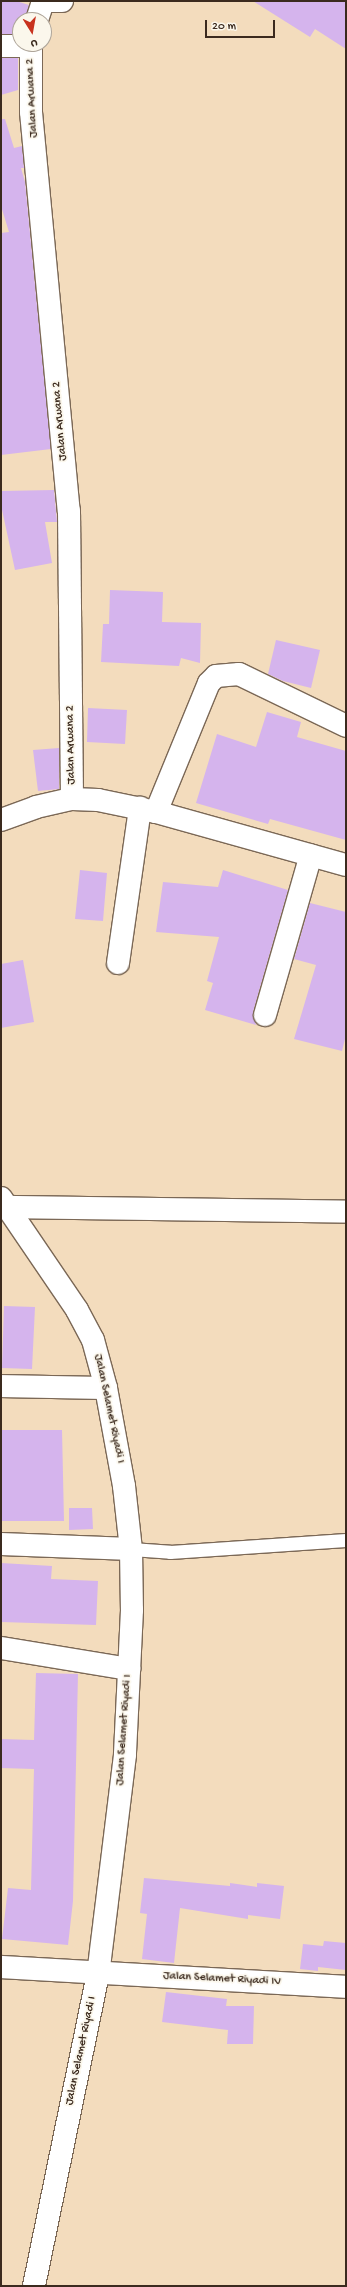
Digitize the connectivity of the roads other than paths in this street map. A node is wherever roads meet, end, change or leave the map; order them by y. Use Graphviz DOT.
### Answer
graph roads {
  1 [pos="43,1"];
  2 [pos="62,1"];
  3 [pos="40,12"];
  4 [pos="1,46"];
  5 [pos="12,46"];
  6 [pos="31,52"];
  7 [pos="346,726"];
  8 [pos="72,799"];
  9 [pos="148,810"];
  10 [pos="1,820"];
  11 [pos="311,855"];
  12 [pos="346,865"];
  13 [pos="118,963"];
  14 [pos="265,1015"];
  15 [pos="4,1202"];
  16 [pos="346,1212"];
  17 [pos="1,1386"];
  18 [pos="106,1388"];
  19 [pos="346,1540"];
  20 [pos="1,1544"];
  21 [pos="131,1549"];
  22 [pos="1,1648"];
  23 [pos="129,1669"];
  24 [pos="1,1967"];
  25 [pos="98,1974"];
  26 [pos="346,1987"];
  27 [pos="34,2286"];
  1 -- 2 [label="street"];
  1 -- 3 [label="street"];
  4 -- 5 [label="street"];
  6 -- 8 [label="street, Jalan Arwana 2"];
  7 -- 9 [label="street"];
  8 -- 9 [label="street"];
  8 -- 10 [label="street"];
  9 -- 11 [label="street"];
  9 -- 13 [label="street"];
  11 -- 12 [label="street"];
  11 -- 14 [label="street"];
  15 -- 16 [label="street"];
  15 -- 18 [label="street, Jalan Selamet Riyadi I"];
  17 -- 18 [label="street"];
  18 -- 21 [label="street, Jalan Selamet Riyadi I"];
  19 -- 21 [label="lane"];
  20 -- 21 [label="street"];
  21 -- 23 [label="street, Jalan Selamet Riyadi I"];
  22 -- 23 [label="street"];
  23 -- 25 [label="street, Jalan Selamet Riyadi I"];
  24 -- 25 [label="street, Jalan Selamet Riyadi IV"];
  25 -- 26 [label="street, Jalan Selamet Riyadi IV"];
  25 -- 27 [label="street, Jalan Selamet Riyadi I"];
}
